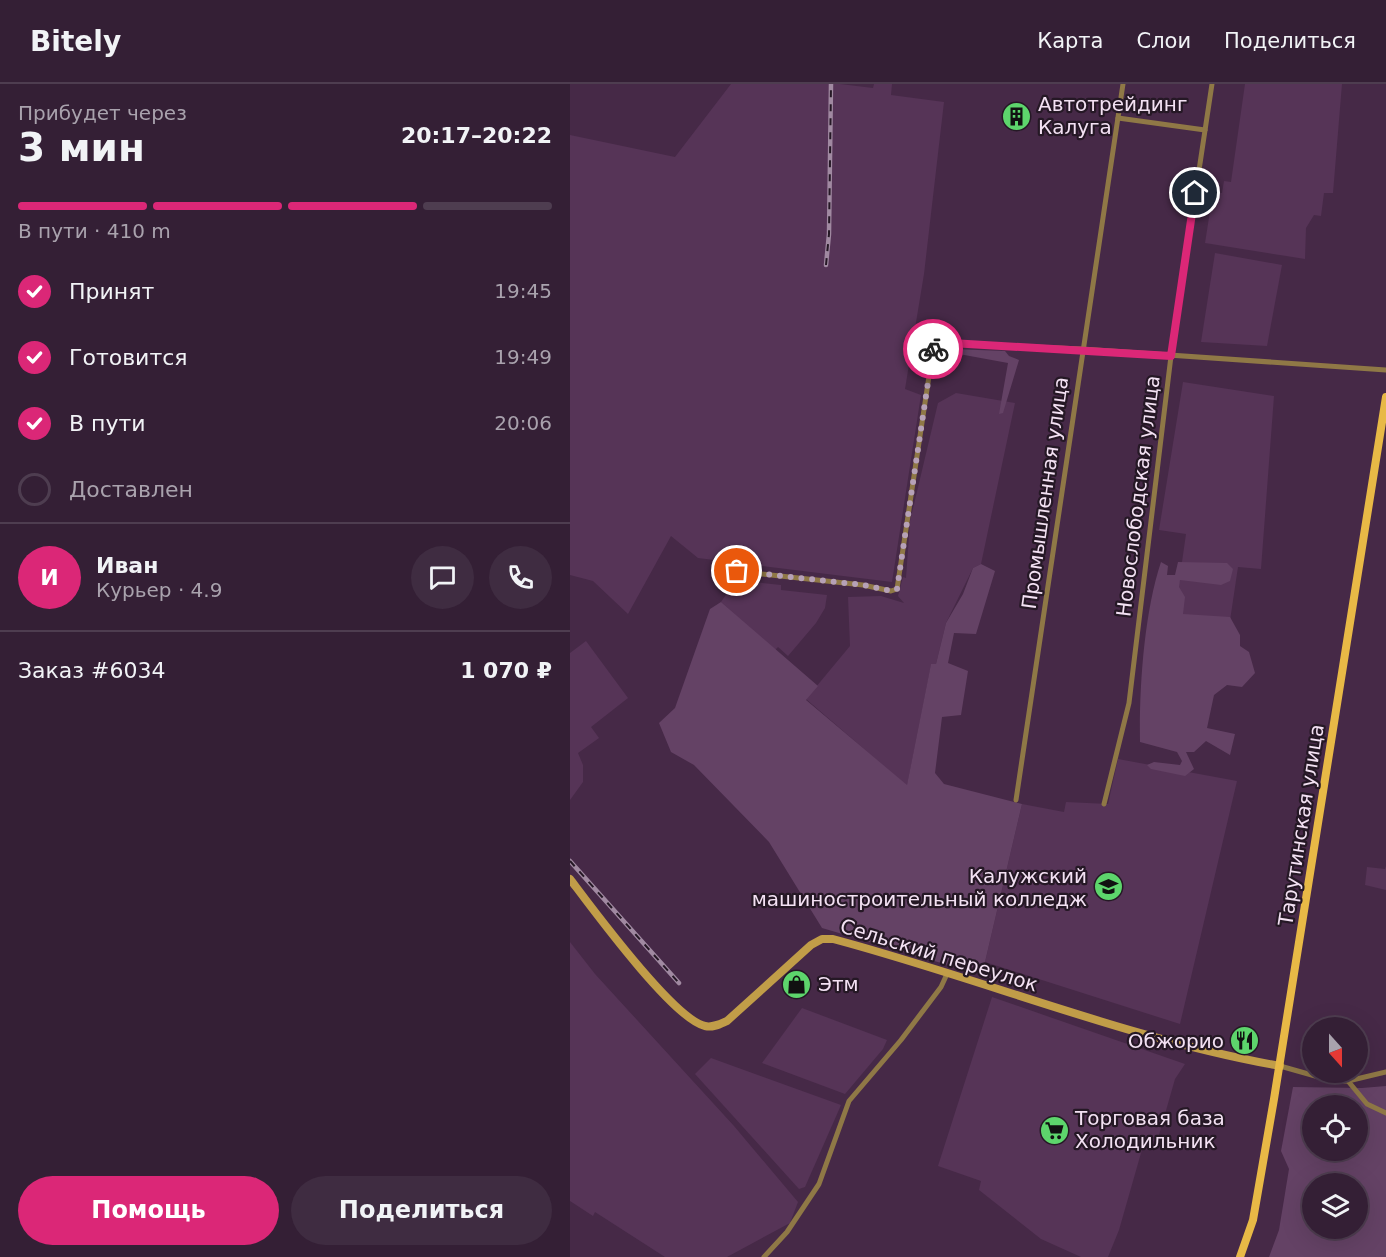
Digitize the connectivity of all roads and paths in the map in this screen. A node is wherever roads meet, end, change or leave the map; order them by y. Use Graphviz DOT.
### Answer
graph roads {
  1 [pos="1123,84"];
  2 [pos="1212,84"];
  3 [pos="1118,118"];
  4 [pos="1205,130"];
  5 [pos="1082,349"];
  6 [pos="1171,356"];
  7 [pos="1386,369"];
  8 [pos="1386,397"];
  9 [pos="716,569"];
  10 [pos="1016,800"];
  11 [pos="1104,804"];
  12 [pos="570,879"];
  13 [pos="947,974"];
  14 [pos="1280,1066"];
  15 [pos="1386,1072"];
  16 [pos="1302,1073"];
  17 [pos="1368,1076"];
  18 [pos="1350,1083"];
  19 [pos="1386,1113"];
  20 [pos="764,1257"];
  21 [pos="1240,1257"];
  1 -- 3 [label="street, Промышленная улица"];
  2 -- 4 [label="street, Новослободская улица"];
  3 -- 4 [label="street"];
  3 -- 5 [label="street, Промышленная улица"];
  4 -- 6 [label="street, Новослободская улица"];
  5 -- 6 [label="street"];
  5 -- 9 [label="street"];
  5 -- 10 [label="street, Промышленная улица"];
  6 -- 7 [label="street"];
  6 -- 11 [label="street, Новослободская улица"];
  8 -- 14 [label="main road, Тарутинская улица"];
  12 -- 13 [label="street, Сельский переулок"];
  13 -- 14 [label="street, Сельский переулок"];
  13 -- 20 [label="street"];
  14 -- 16 [label="street"];
  14 -- 21 [label="main road, Тарутинская улица"];
  15 -- 17 [label="street"];
  18 -- 19 [label="street"];
}
